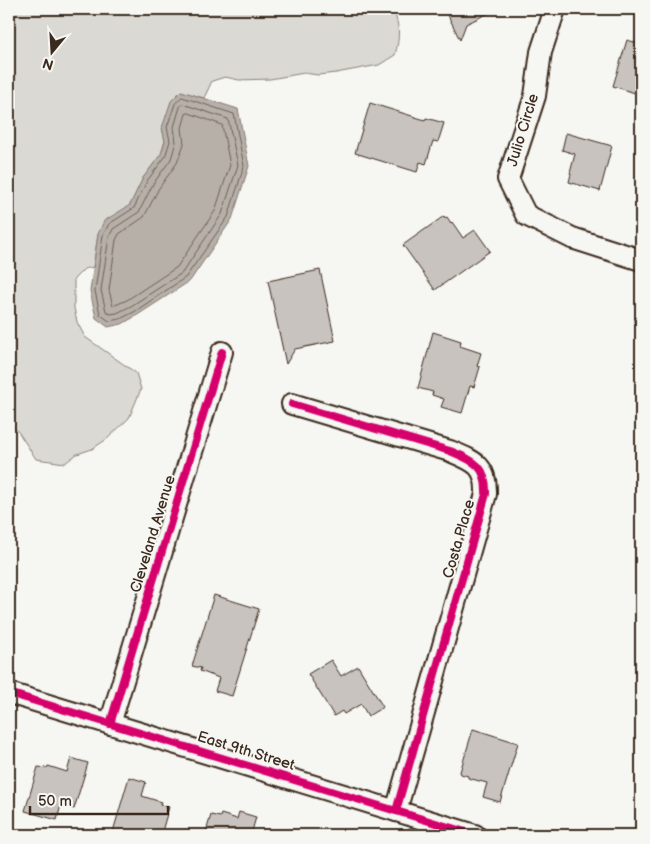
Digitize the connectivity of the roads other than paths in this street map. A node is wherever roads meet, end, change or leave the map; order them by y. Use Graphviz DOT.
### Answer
graph roads {
  1 [pos="556,9"];
  2 [pos="641,260"];
  3 [pos="222,352"];
  4 [pos="292,404"];
  5 [pos="9,693"];
  6 [pos="110,724"];
  7 [pos="396,811"];
  8 [pos="475,835"];
  1 -- 2 [label="street, Julio Circle"];
  3 -- 6 [label="street, Cleveland Avenue"];
  4 -- 7 [label="street, Costa Place"];
  5 -- 6 [label="street, East 9th Street"];
  6 -- 7 [label="street, East 9th Street"];
  7 -- 8 [label="street, East 9th Street"];
}
